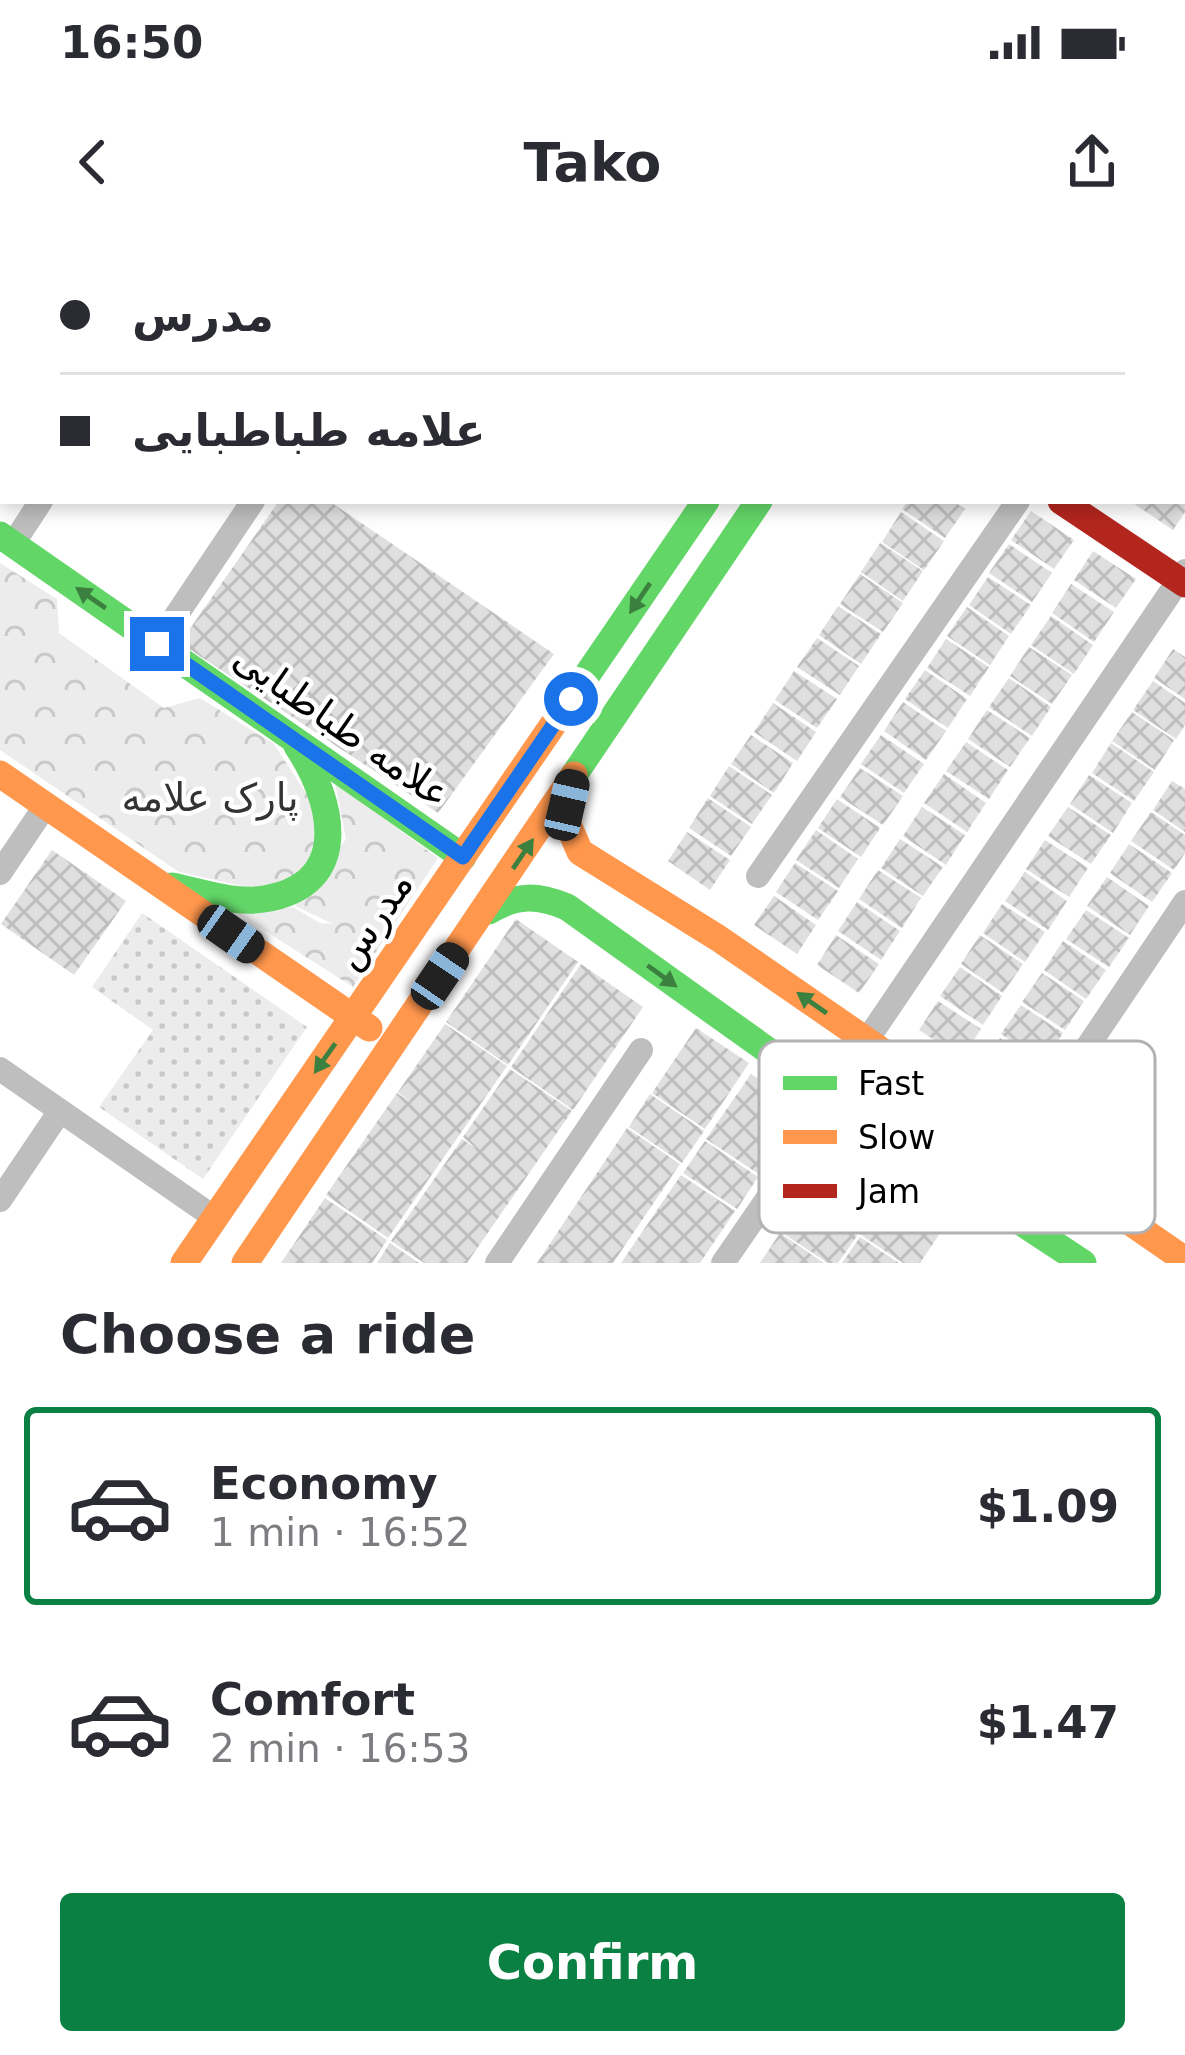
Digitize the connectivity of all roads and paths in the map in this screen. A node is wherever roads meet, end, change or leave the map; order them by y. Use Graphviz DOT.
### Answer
graph roads {
  1 [pos="37,504"];
  2 [pos="251,504"];
  3 [pos="704,504"];
  4 [pos="757,504"];
  5 [pos="1016,504"];
  6 [pos="1066,504"];
  7 [pos="6,540"];
  8 [pos="1183,578"];
  9 [pos="157,644"];
  10 [pos="284,731"];
  11 [pos="0,774"];
  12 [pos="573,781"];
  13 [pos="46,805"];
  14 [pos="463,857"];
  15 [pos="0,873"];
  16 [pos="758,875"];
  17 [pos="159,884"];
  18 [pos="1185,902"];
  19 [pos="481,916"];
  20 [pos="353,1018"];
  21 [pos="867,1040"];
  22 [pos="1091,1041"];
  23 [pos="394,1045"];
  24 [pos="759,1045"];
  25 [pos="641,1050"];
  26 [pos="0,1069"];
  27 [pos="60,1111"];
  28 [pos="0,1200"];
  29 [pos="759,1211"];
  30 [pos="215,1218"];
  31 [pos="1037,1233"];
  32 [pos="1146,1233"];
  33 [pos="1185,1260"];
  34 [pos="184,1263"];
  35 [pos="244,1263"];
  36 [pos="496,1263"];
  37 [pos="723,1263"];
  38 [pos="1083,1263"];
  1 -- 7 [label="street"];
  2 -- 9 [label="street"];
  3 -- 14 [label="street, مدرس, one-way"];
  4 -- 12 [label="street"];
  5 -- 16 [label="street"];
  6 -- 8 [label="street"];
  9 -- 7 [label="street, علامه طباطبایی, one-way"];
  8 -- 21 [label="street"];
  9 -- 10 [label="street, علامه طباطبایی"];
  10 -- 14 [label="street, علامه طباطبایی"];
  10 -- 17 [label="street"];
  11 -- 13 [label="street"];
  19 -- 12 [label="street, one-way"];
  21 -- 12 [label="street, one-way"];
  13 -- 15 [label="street"];
  13 -- 17 [label="street"];
  14 -- 20 [label="street, مدرس"];
  17 -- 20 [label="street"];
  18 -- 22 [label="street"];
  19 -- 23 [label="street"];
  19 -- 24 [label="street, one-way"];
  20 -- 23 [label="street"];
  20 -- 30 [label="street, مدرس, one-way"];
  23 -- 35 [label="street"];
  25 -- 36 [label="street"];
  26 -- 27 [label="street"];
  27 -- 28 [label="street"];
  27 -- 30 [label="street"];
  29 -- 37 [label="street"];
  30 -- 34 [label="street, مدرس"];
  31 -- 38 [label="street"];
  32 -- 33 [label="street"];
}
